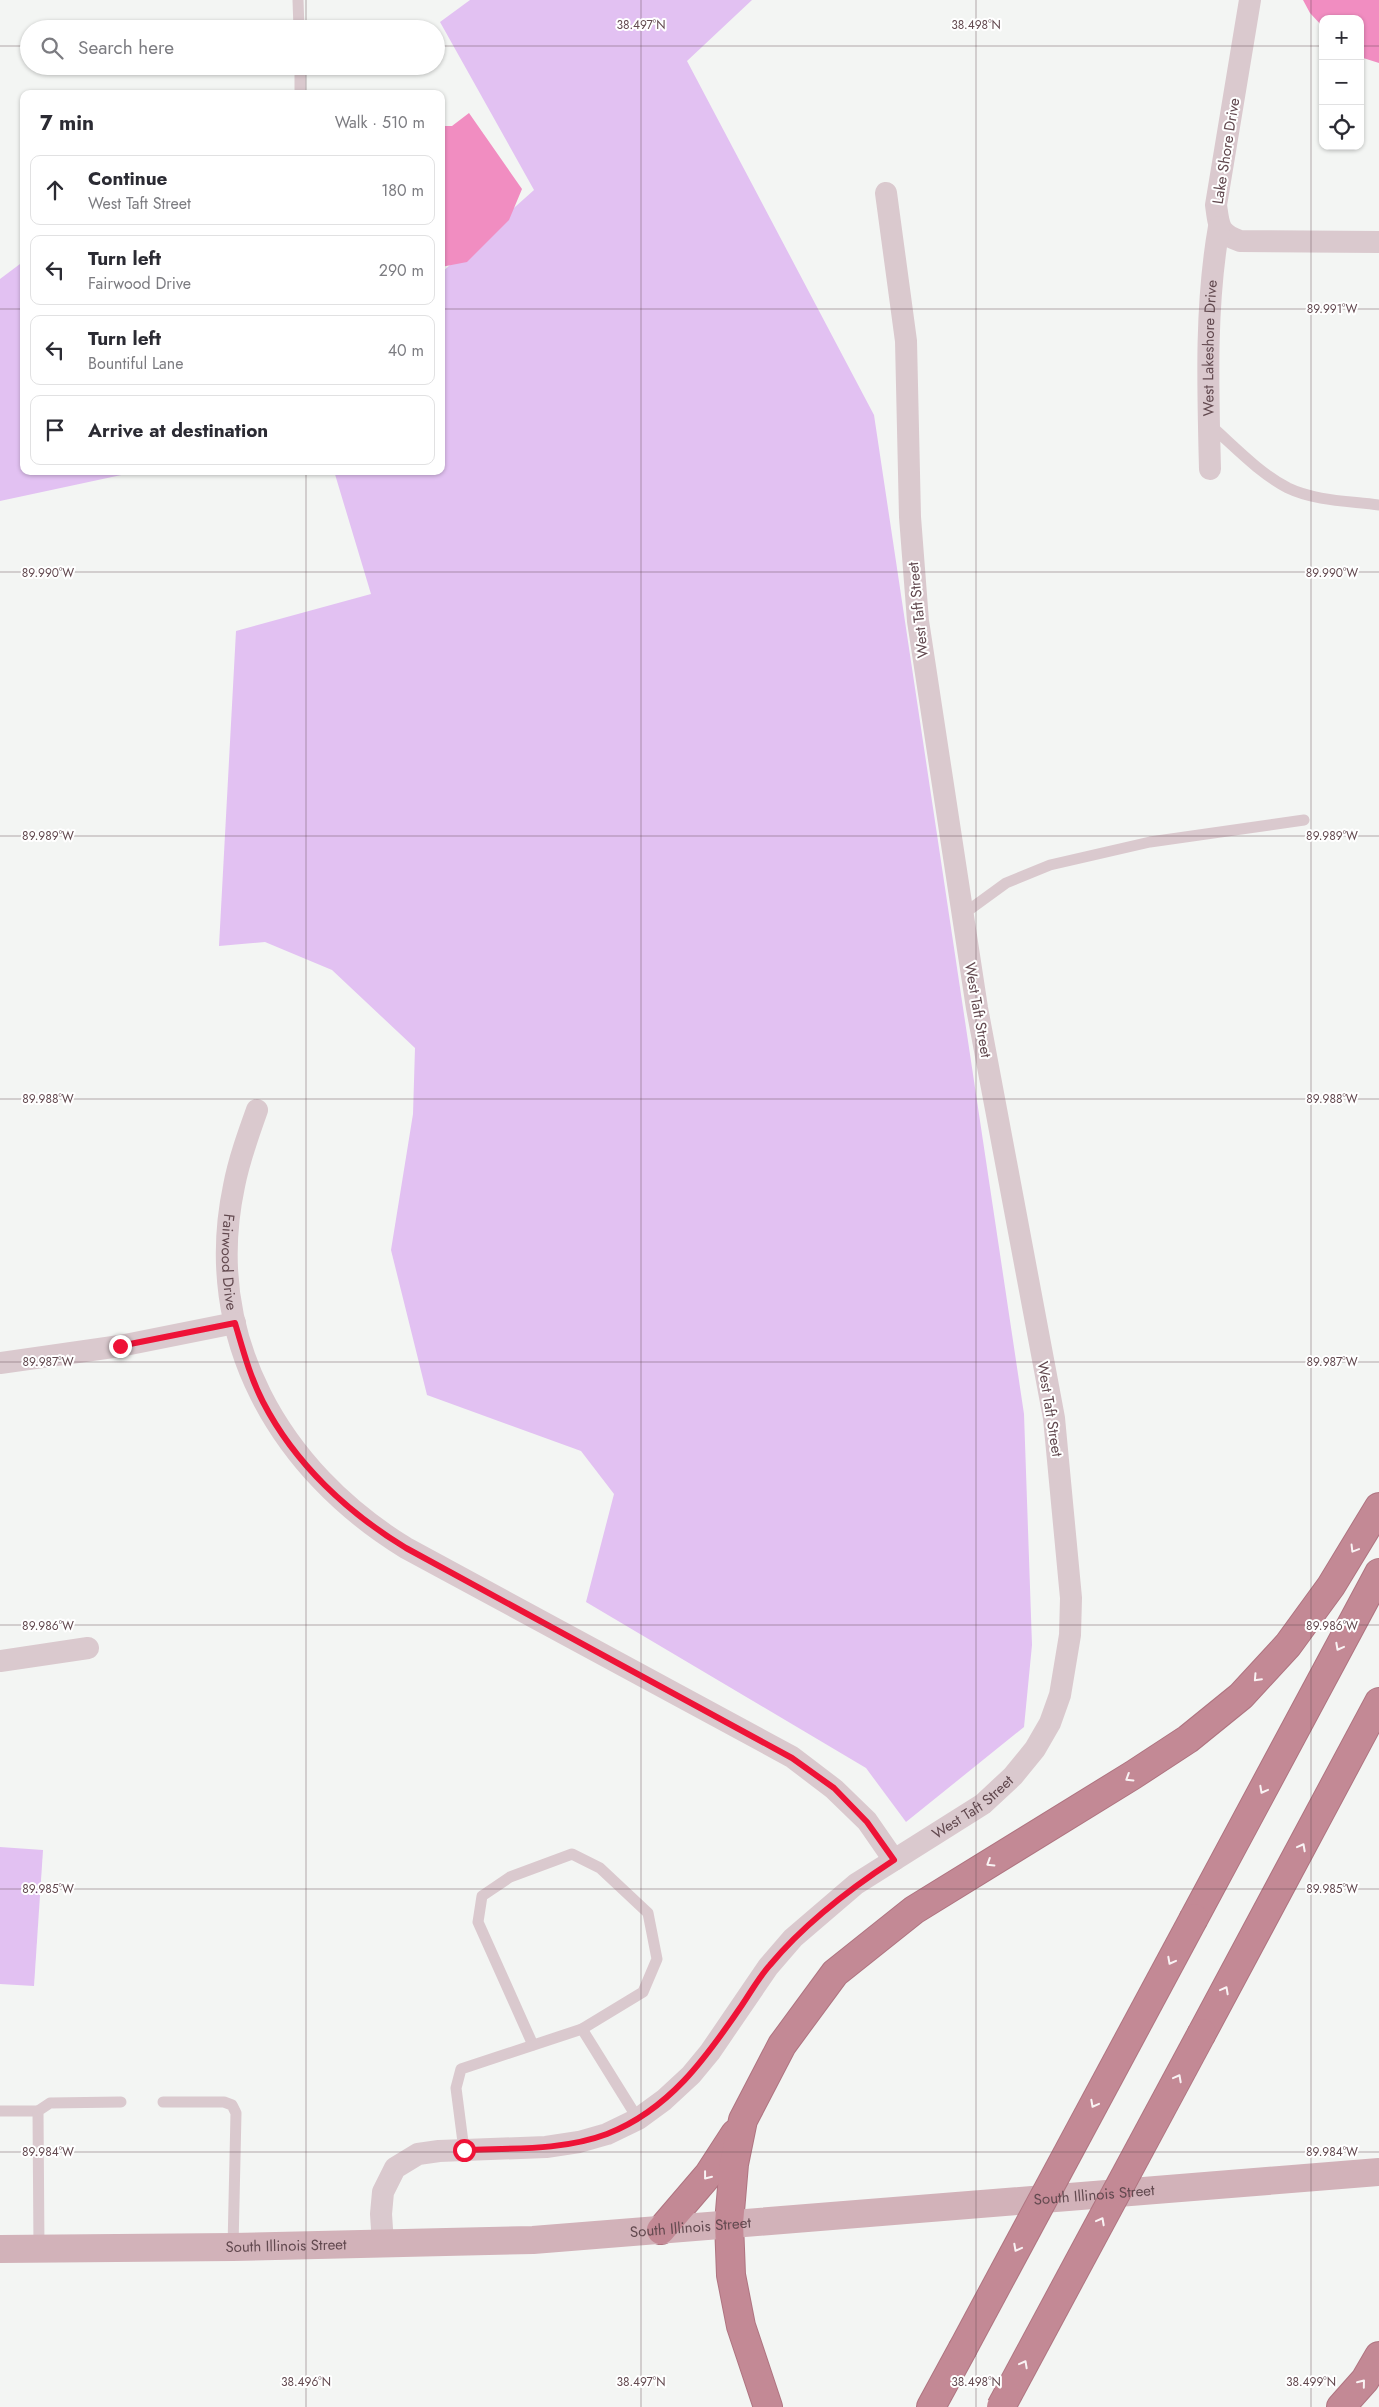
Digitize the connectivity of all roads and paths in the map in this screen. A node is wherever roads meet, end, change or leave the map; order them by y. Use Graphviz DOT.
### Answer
graph roads {
  1 [pos="298,0"];
  2 [pos="1250,0"];
  3 [pos="299,20"];
  4 [pos="300,75"];
  5 [pos="300,90"];
  6 [pos="886,193"];
  7 [pos="1219,227"];
  8 [pos="1379,242"];
  9 [pos="1209,424"];
  10 [pos="1210,469"];
  11 [pos="1379,505"];
  12 [pos="1304,820"];
  13 [pos="962,915"];
  14 [pos="257,1110"];
  15 [pos="235,1323"];
  16 [pos="0,1363"];
  17 [pos="1379,1507"];
  18 [pos="1379,1573"];
  19 [pos="88,1648"];
  20 [pos="0,1661"];
  21 [pos="1379,1702"];
  22 [pos="894,1860"];
  23 [pos="582,2029"];
  24 [pos="533,2046"];
  25 [pos="121,2102"];
  26 [pos="163,2102"];
  27 [pos="0,2111"];
  28 [pos="38,2111"];
  29 [pos="638,2119"];
  30 [pos="744,2120"];
  31 [pos="464,2150"];
  32 [pos="1379,2172"];
  33 [pos="729,2223"];
  34 [pos="661,2230"];
  35 [pos="383,2244"];
  36 [pos="233,2247"];
  37 [pos="0,2249"];
  38 [pos="39,2249"];
  39 [pos="1379,2356"];
  40 [pos="768,2407"];
  41 [pos="931,2407"];
  42 [pos="1001,2407"];
  43 [pos="1341,2407"];
  1 -- 3 [label="lane"];
  2 -- 7 [label="street, Lake Shore Drive"];
  4 -- 5 [label="lane"];
  6 -- 13 [label="street, West Taft Street"];
  7 -- 8 [label="street"];
  7 -- 9 [label="street, West Lakeshore Drive"];
  9 -- 10 [label="street, West Lakeshore Drive"];
  9 -- 11 [label="lane"];
  12 -- 13 [label="lane"];
  13 -- 22 [label="street, West Taft Street"];
  14 -- 15 [label="street, Fairwood Drive"];
  15 -- 16 [label="street"];
  15 -- 22 [label="street, Fairwood Drive"];
  17 -- 30 [label="highway, one-way"];
  18 -- 41 [label="highway, one-way, bridge"];
  19 -- 20 [label="street"];
  42 -- 21 [label="highway, one-way, bridge"];
  22 -- 29 [label="street, West Taft Street"];
  23 -- 24 [label="lane"];
  23 -- 24 [label="lane"];
  23 -- 29 [label="lane"];
  24 -- 31 [label="lane"];
  25 -- 28 [label="lane"];
  26 -- 36 [label="lane"];
  27 -- 28 [label="lane"];
  28 -- 38 [label="lane"];
  29 -- 31 [label="street, West Taft Street"];
  30 -- 33 [label="highway"];
  30 -- 34 [label="highway, one-way"];
  31 -- 35 [label="street, West Taft Street"];
  32 -- 33 [label="main road, South Illinois Street"];
  33 -- 34 [label="main road, South Illinois Street"];
  33 -- 40 [label="highway"];
  34 -- 35 [label="main road, South Illinois Street"];
  35 -- 36 [label="main road, South Illinois Street"];
  36 -- 38 [label="main road, South Illinois Street"];
  37 -- 38 [label="main road, South Illinois Street"];
  43 -- 39 [label="highway, one-way"];
}
